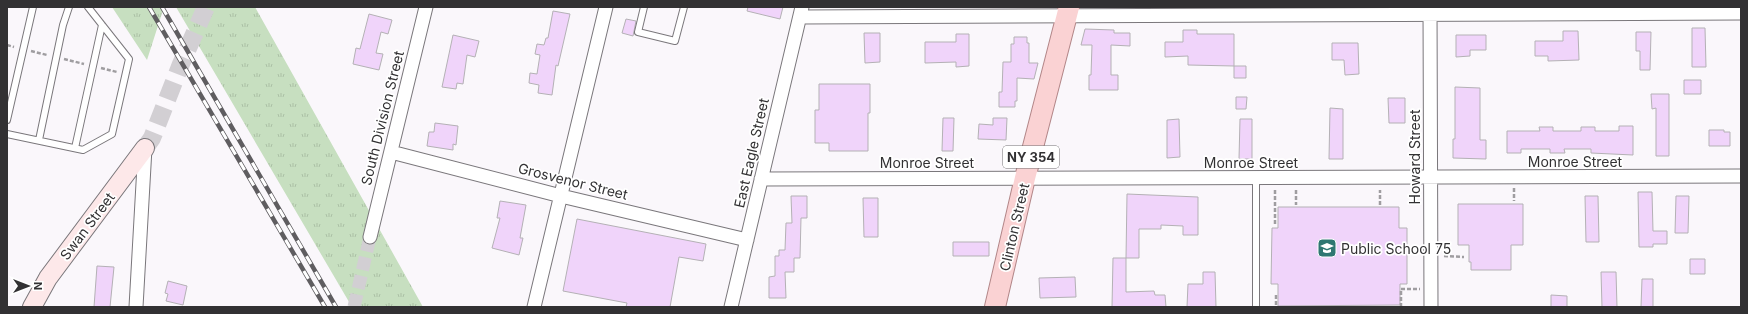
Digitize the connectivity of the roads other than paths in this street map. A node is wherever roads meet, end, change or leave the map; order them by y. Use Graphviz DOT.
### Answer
graph roads {
  1 [pos="33,7"];
  2 [pos="69,7"];
  3 [pos="88,7"];
  4 [pos="426,7"];
  5 [pos="606,7"];
  6 [pos="644,7"];
  7 [pos="684,7"];
  8 [pos="1430,10"];
  9 [pos="1673,10"];
  10 [pos="1725,10"];
  11 [pos="1068,11"];
  12 [pos="801,12"];
  13 [pos="1741,13"];
  14 [pos="102,25"];
  15 [pos="7,120"];
  16 [pos="7,134"];
  17 [pos="39,140"];
  18 [pos="75,148"];
  19 [pos="145,148"];
  20 [pos="391,152"];
  21 [pos="1741,176"];
  22 [pos="1430,177"];
  23 [pos="1025,178"];
  24 [pos="1256,178"];
  25 [pos="761,179"];
  26 [pos="561,196"];
  27 [pos="370,237"];
  28 [pos="747,240"];
  29 [pos="32,307"];
  30 [pos="136,307"];
  31 [pos="534,307"];
  32 [pos="731,307"];
  33 [pos="995,307"];
  34 [pos="1256,307"];
  35 [pos="1431,307"];
  1 -- 15 [label="lane"];
  2 -- 17 [label="lane"];
  3 -- 14 [label="lane"];
  4 -- 20 [label="street, South Division Street"];
  5 -- 26 [label="street"];
  6 -- 7 [label="lane"];
  8 -- 9 [label="street"];
  8 -- 11 [label="street"];
  8 -- 22 [label="street, Howard Street"];
  9 -- 10 [label="street"];
  10 -- 13 [label="street"];
  11 -- 12 [label="street"];
  11 -- 23 [label="main road, Clinton Street / NY 354"];
  12 -- 25 [label="street, East Eagle Street"];
  14 -- 18 [label="lane"];
  14 -- 18 [label="lane"];
  16 -- 17 [label="lane"];
  17 -- 18 [label="lane"];
  19 -- 29 [label="main road, Swan Street"];
  19 -- 30 [label="street"];
  20 -- 26 [label="street, Grosvenor Street"];
  20 -- 27 [label="street, South Division Street"];
  21 -- 22 [label="street, Monroe Street"];
  22 -- 24 [label="street, Monroe Street"];
  22 -- 35 [label="street, Howard Street"];
  23 -- 24 [label="street, Monroe Street"];
  23 -- 25 [label="street, Monroe Street"];
  23 -- 33 [label="main road, Clinton Street / NY 354"];
  24 -- 34 [label="lane"];
  25 -- 28 [label="street, East Eagle Street"];
  26 -- 28 [label="street, Grosvenor Street"];
  26 -- 31 [label="street"];
  28 -- 32 [label="street, East Eagle Street"];
}
